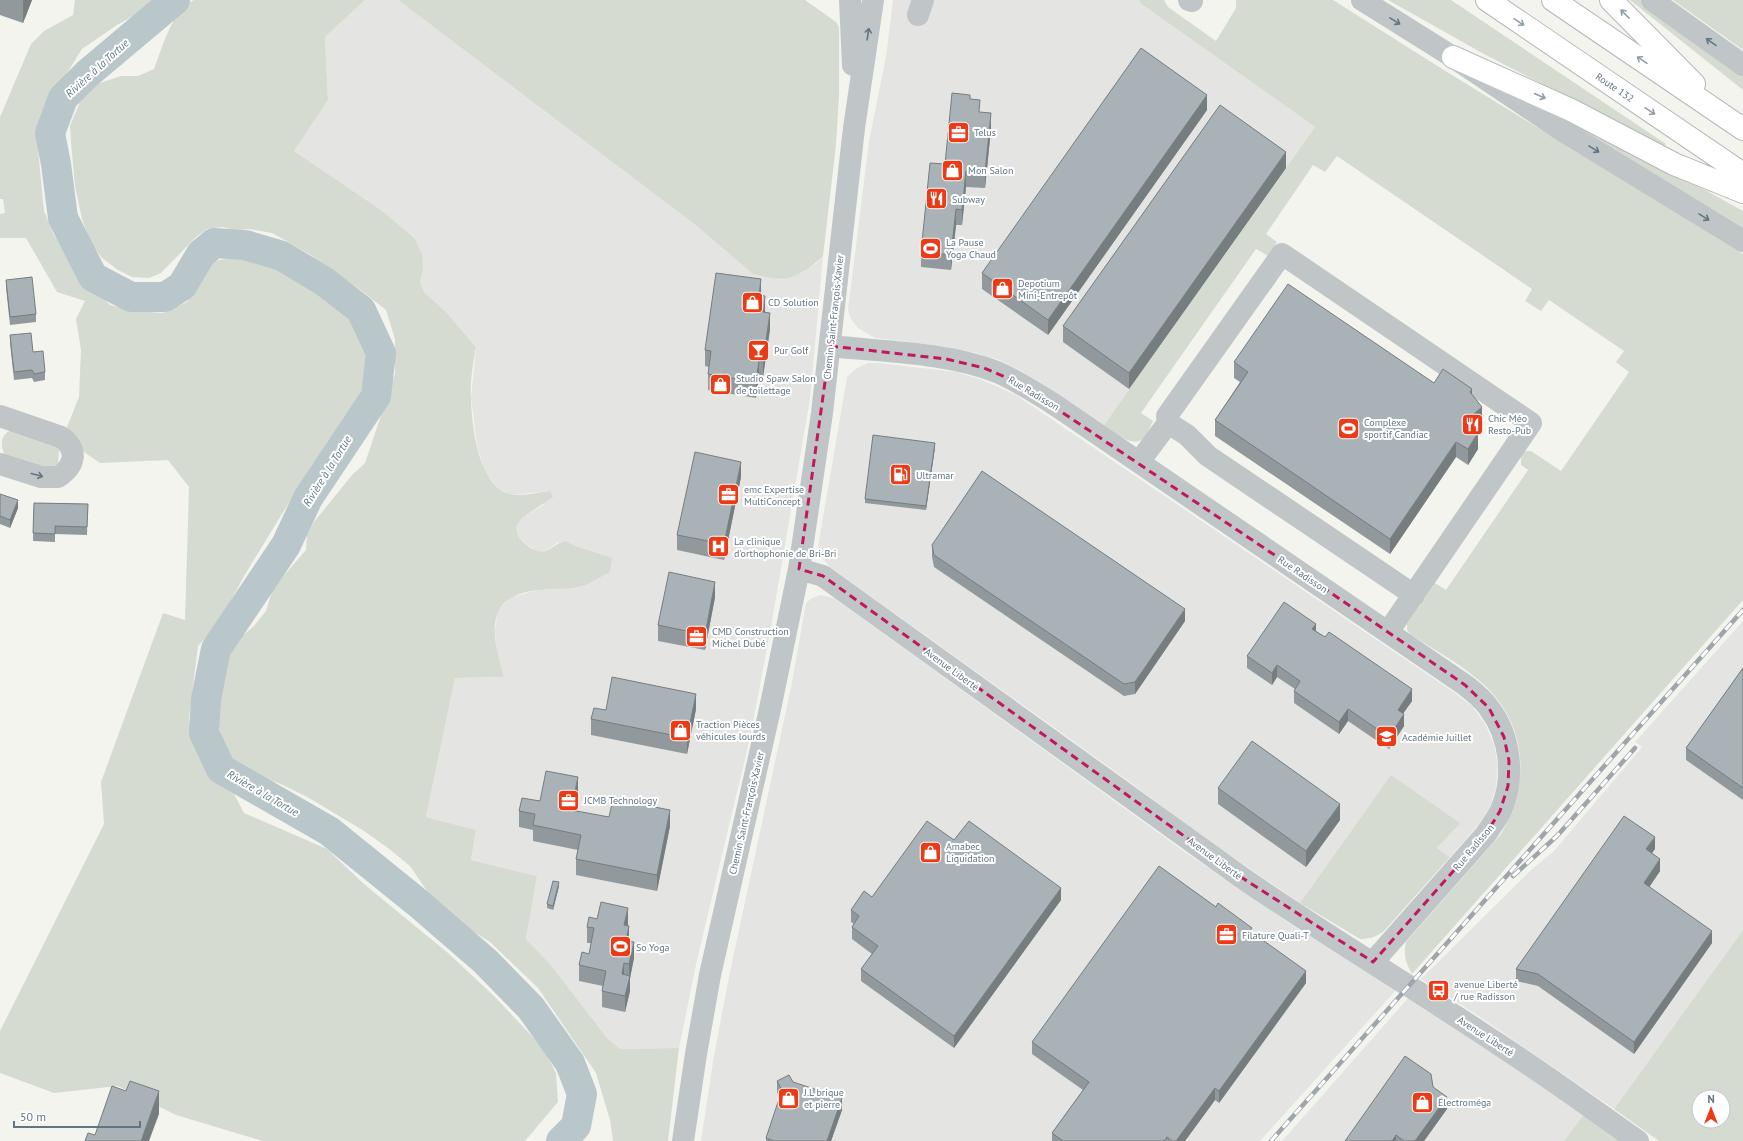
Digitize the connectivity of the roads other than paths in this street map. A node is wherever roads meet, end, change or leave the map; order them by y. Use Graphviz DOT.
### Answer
graph roads {
  1 [pos="850,0"];
  2 [pos="872,0"];
  3 [pos="1362,0"];
  4 [pos="1487,0"];
  5 [pos="1554,0"];
  6 [pos="1611,0"];
  7 [pos="1652,0"];
  8 [pos="1453,57"];
  9 [pos="1743,65"];
  10 [pos="1738,125"];
  11 [pos="854,128"];
  12 [pos="1743,174"];
  13 [pos="1743,192"];
  14 [pos="1743,241"];
  15 [pos="830,346"];
  16 [pos="0,416"];
  17 [pos="1168,423"];
  18 [pos="1139,462"];
  19 [pos="0,464"];
  20 [pos="799,569"];
  21 [pos="1414,595"];
  22 [pos="1388,632"];
  23 [pos="1373,962"];
  24 [pos="683,1141"];
  25 [pos="1638,1141"];
  1 -- 11 [label="street, Chemin Saint-François-Xavier"];
  11 -- 2 [label="street, Chemin Saint-François-Xavier, one-way"];
  3 -- 8 [label="street, one-way"];
  4 -- 12 [label="highway, Route 132, one-way"];
  10 -- 5 [label="highway, one-way"];
  10 -- 6 [label="highway, one-way"];
  9 -- 7 [label="street, one-way"];
  8 -- 13 [label="highway, one-way"];
  8 -- 14 [label="street, one-way"];
  11 -- 15 [label="street, Chemin Saint-François-Xavier"];
  15 -- 18 [label="street, Rue Radisson"];
  15 -- 20 [label="street, Chemin Saint-François-Xavier"];
  19 -- 16 [label="street, one-way"];
  17 -- 18 [label="street"];
  17 -- 21 [label="street"];
  17 -- 21 [label="street"];
  18 -- 22 [label="street, Rue Radisson"];
  20 -- 23 [label="street, Avenue Liberté"];
  20 -- 24 [label="street, Chemin Saint-François-Xavier"];
  21 -- 22 [label="street"];
  22 -- 23 [label="street, Rue Radisson"];
  23 -- 25 [label="street, Avenue Liberté"];
}
